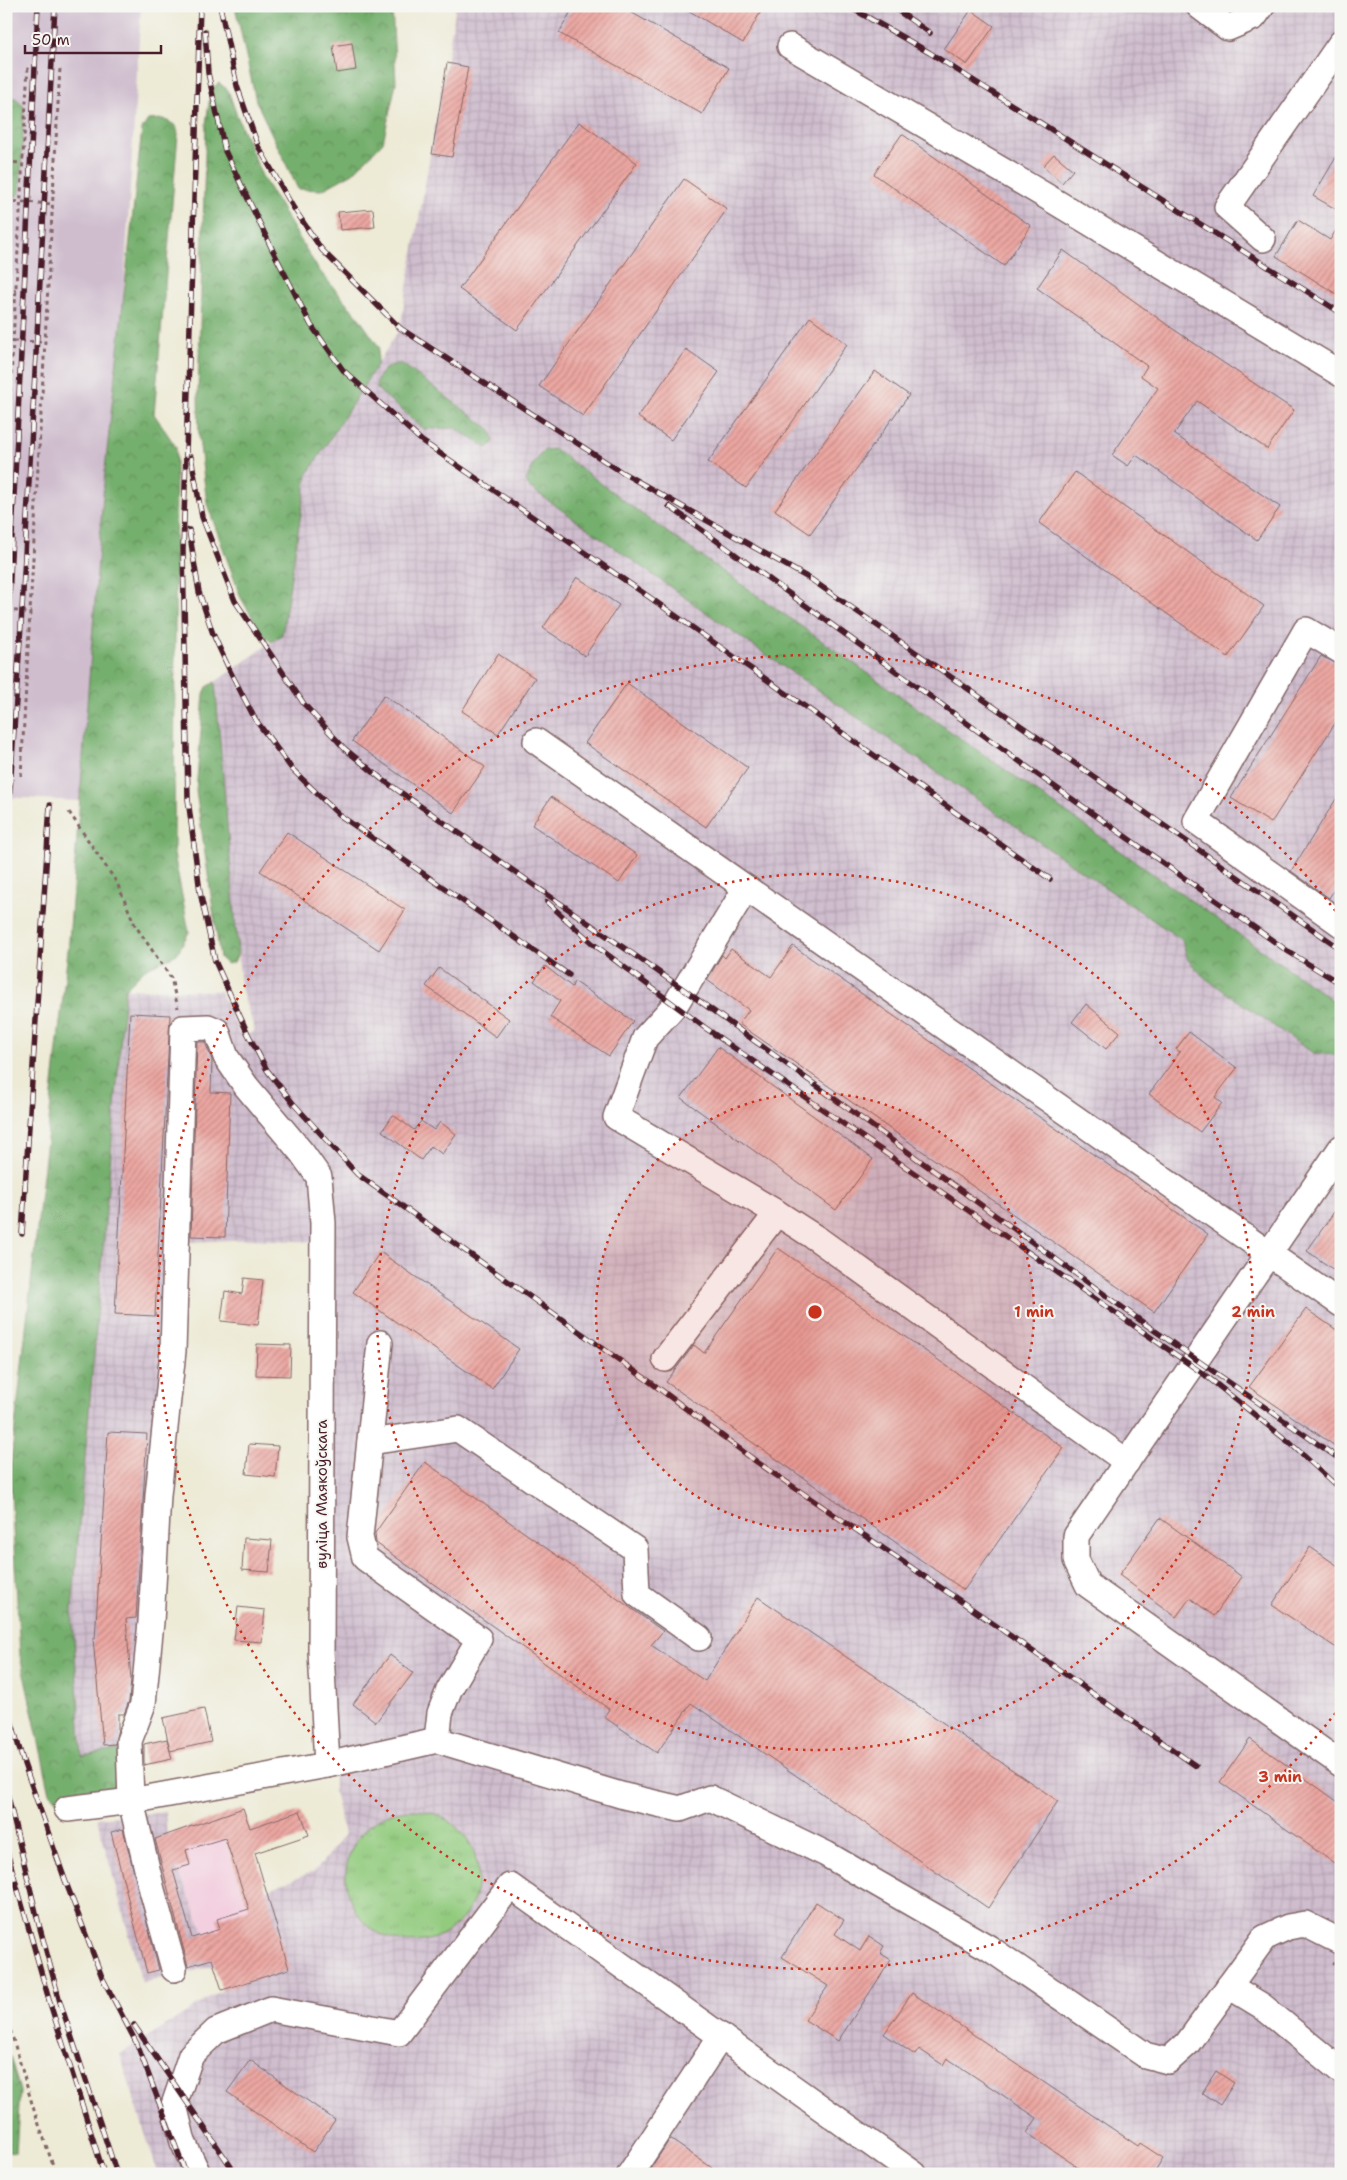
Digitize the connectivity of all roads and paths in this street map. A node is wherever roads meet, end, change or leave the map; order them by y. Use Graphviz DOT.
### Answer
graph roads {
  1 [pos="1199,6"];
  2 [pos="1262,6"];
  3 [pos="1341,44"];
  4 [pos="790,46"];
  5 [pos="28,65"];
  6 [pos="60,68"];
  7 [pos="6,162"];
  8 [pos="22,163"];
  9 [pos="6,201"];
  10 [pos="20,202"];
  11 [pos="54,204"];
  12 [pos="1263,239"];
  13 [pos="6,290"];
  14 [pos="16,290"];
  15 [pos="13,341"];
  16 [pos="46,342"];
  17 [pos="1341,374"];
  18 [pos="6,471"];
  19 [pos="6,610"];
  20 [pos="31,612"];
  21 [pos="1341,651"];
  22 [pos="536,741"];
  23 [pos="21,776"];
  24 [pos="69,812"];
  25 [pos="746,888"];
  26 [pos="1341,924"];
  27 [pos="184,1028"];
  28 [pos="1341,1148"];
  29 [pos="777,1213"];
  30 [pos="1268,1253"];
  31 [pos="1341,1304"];
  32 [pos="380,1343"];
  33 [pos="665,1359"];
  34 [pos="370,1442"];
  35 [pos="1126,1462"];
  36 [pos="699,1638"];
  37 [pos="436,1740"];
  38 [pos="1341,1764"];
  39 [pos="327,1765"];
  40 [pos="131,1801"];
  41 [pos="67,1809"];
  42 [pos="1334,1950"];
  43 [pos="1341,1968"];
  44 [pos="174,1969"];
  45 [pos="1230,1986"];
  46 [pos="6,2015"];
  47 [pos="721,2036"];
  48 [pos="1341,2071"];
  49 [pos="56,2174"];
  50 [pos="198,2174"];
  51 [pos="630,2174"];
  52 [pos="914,2174"];
  1 -- 2 [label="street"];
  3 -- 12 [label="street"];
  4 -- 17 [label="street"];
  5 -- 8 [label="path"];
  6 -- 11 [label="path"];
  7 -- 8 [label="path"];
  8 -- 10 [label="path"];
  9 -- 10 [label="path"];
  10 -- 11 [label="path"];
  10 -- 14 [label="path"];
  11 -- 16 [label="path"];
  13 -- 14 [label="path"];
  14 -- 15 [label="path"];
  15 -- 16 [label="path"];
  15 -- 18 [label="path"];
  16 -- 20 [label="path"];
  19 -- 20 [label="path"];
  20 -- 23 [label="path"];
  21 -- 26 [label="street"];
  22 -- 25 [label="street"];
  24 -- 27 [label="path"];
  25 -- 29 [label="street"];
  25 -- 30 [label="street"];
  27 -- 39 [label="street, вуліца Маякоўскага"];
  27 -- 40 [label="street"];
  28 -- 30 [label="street"];
  29 -- 33 [label="street"];
  29 -- 35 [label="street"];
  30 -- 31 [label="street"];
  30 -- 35 [label="street"];
  32 -- 34 [label="street"];
  34 -- 36 [label="street"];
  34 -- 37 [label="street"];
  35 -- 38 [label="street"];
  37 -- 39 [label="street"];
  37 -- 45 [label="street"];
  39 -- 40 [label="street"];
  40 -- 41 [label="street"];
  40 -- 44 [label="street"];
  42 -- 43 [label="path"];
  42 -- 45 [label="street"];
  45 -- 48 [label="street"];
  46 -- 49 [label="path"];
  47 -- 50 [label="street"];
  47 -- 51 [label="street"];
  47 -- 52 [label="street"];
}
